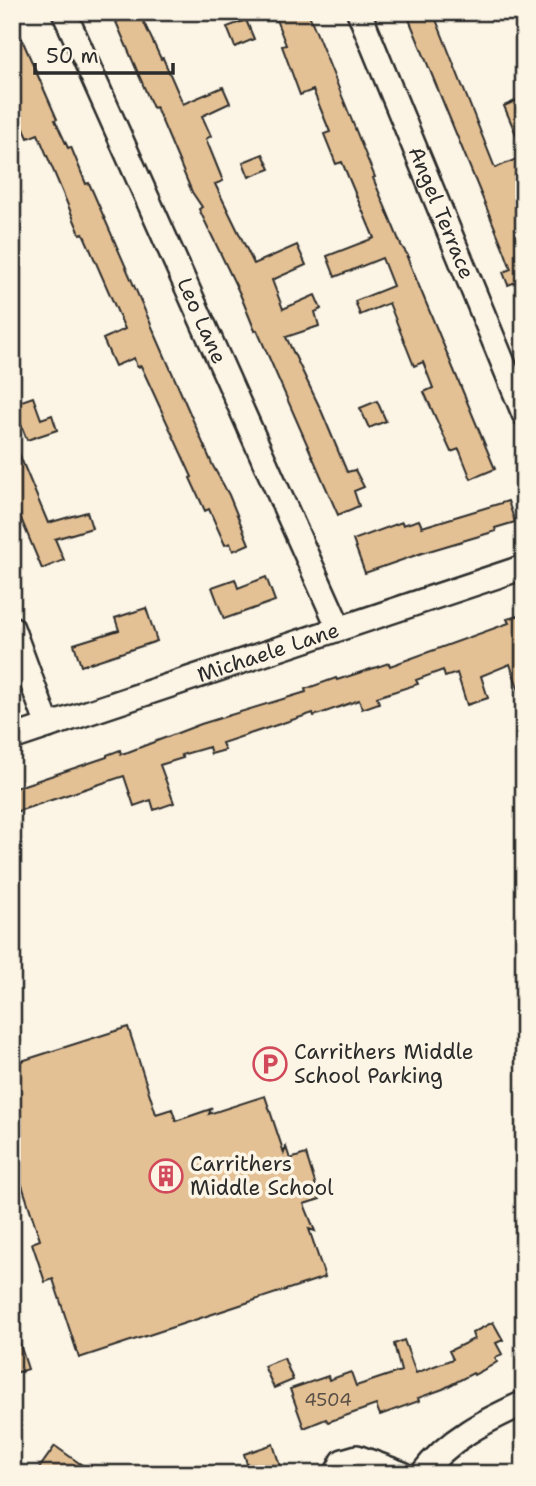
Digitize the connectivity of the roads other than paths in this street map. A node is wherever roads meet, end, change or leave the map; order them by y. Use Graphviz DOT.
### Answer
graph roads {
  1 [pos="64,12"];
  2 [pos="359,12"];
  3 [pos="524,414"];
  4 [pos="524,567"];
  5 [pos="12,628"];
  6 [pos="339,628"];
  7 [pos="48,726"];
  8 [pos="12,738"];
  9 [pos="524,1404"];
  10 [pos="336,1474"];
  11 [pos="403,1474"];
  12 [pos="422,1474"];
  1 -- 6 [label="street, Leo Lane"];
  2 -- 3 [label="street, Angel Terrace"];
  4 -- 6 [label="street, Michaele Lane"];
  5 -- 7 [label="street"];
  6 -- 7 [label="street, Michaele Lane"];
  7 -- 8 [label="street, Michaele Lane"];
  9 -- 12 [label="street"];
  10 -- 11 [label="street"];
}
